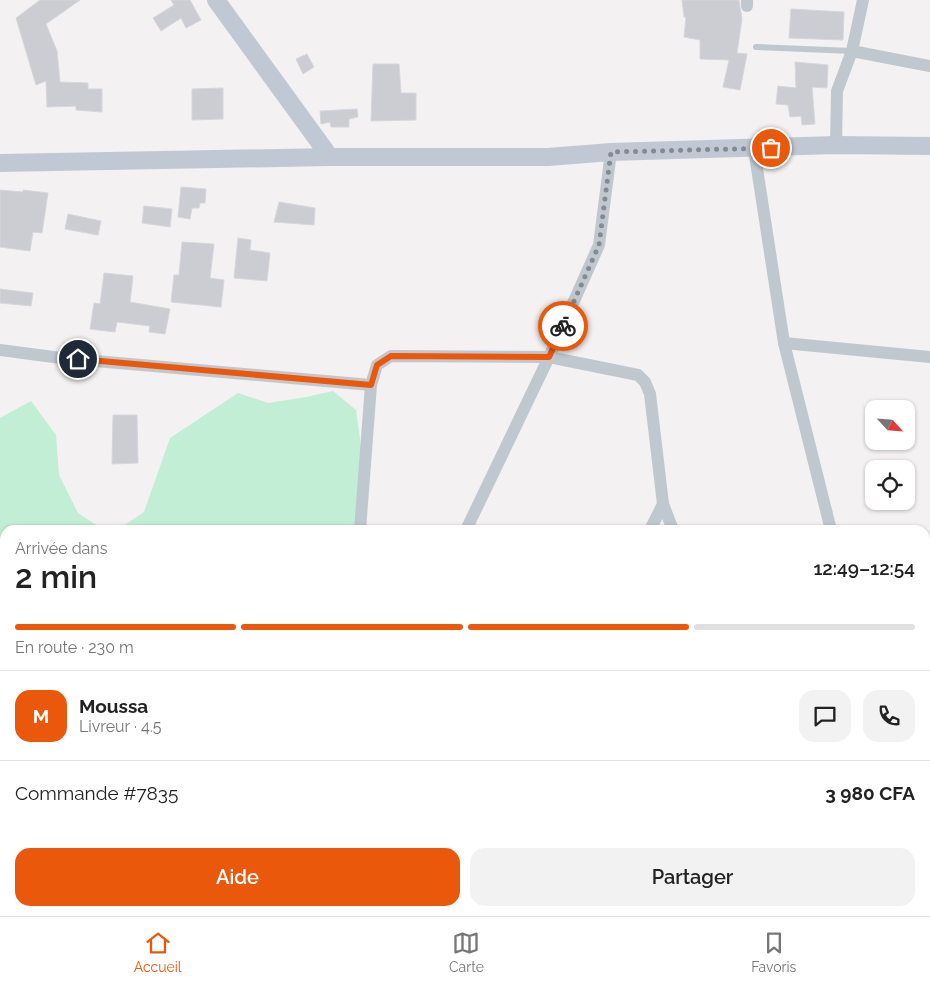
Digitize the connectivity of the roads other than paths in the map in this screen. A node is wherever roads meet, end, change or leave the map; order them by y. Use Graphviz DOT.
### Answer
graph roads {
  1 [pos="216,0"];
  2 [pos="863,0"];
  3 [pos="756,47"];
  4 [pos="852,51"];
  5 [pos="930,66"];
  6 [pos="836,145"];
  7 [pos="930,146"];
  8 [pos="754,148"];
  9 [pos="611,152"];
  10 [pos="330,157"];
  11 [pos="0,163"];
  12 [pos="784,342"];
  13 [pos="0,350"];
  14 [pos="549,357"];
  15 [pos="930,358"];
  16 [pos="371,385"];
  17 [pos="663,504"];
  18 [pos="360,525"];
  19 [pos="468,525"];
  20 [pos="652,525"];
  21 [pos="671,525"];
  22 [pos="830,525"];
  1 -- 10 [label="main road"];
  2 -- 4 [label="street"];
  3 -- 4 [label="lane"];
  4 -- 5 [label="street"];
  4 -- 6 [label="street"];
  6 -- 7 [label="main road"];
  6 -- 8 [label="main road"];
  8 -- 9 [label="main road"];
  8 -- 12 [label="street"];
  9 -- 10 [label="main road"];
  9 -- 14 [label="street"];
  10 -- 11 [label="main road"];
  12 -- 15 [label="street"];
  12 -- 22 [label="street"];
  13 -- 16 [label="street"];
  14 -- 16 [label="street"];
  14 -- 17 [label="street"];
  14 -- 19 [label="street"];
  16 -- 18 [label="street"];
  17 -- 20 [label="street"];
  17 -- 21 [label="street"];
}
